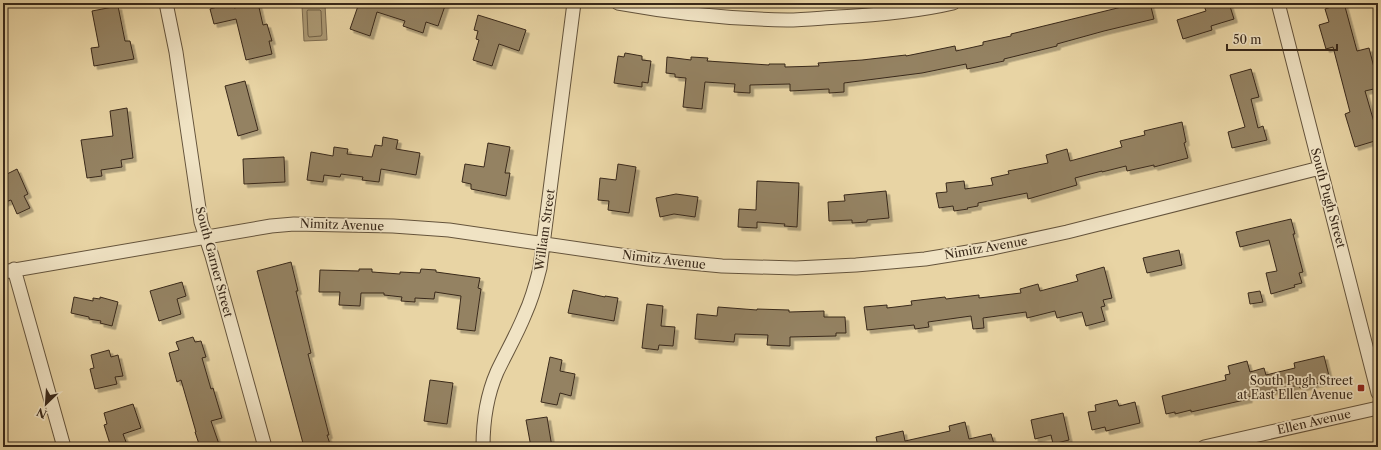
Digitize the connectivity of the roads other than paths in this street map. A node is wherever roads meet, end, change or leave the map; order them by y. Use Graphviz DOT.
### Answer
graph roads {
  1 [pos="166,3"];
  2 [pos="574,3"];
  3 [pos="618,3"];
  4 [pos="953,3"];
  5 [pos="1278,3"];
  6 [pos="1320,168"];
  7 [pos="206,238"];
  8 [pos="544,243"];
  9 [pos="8,270"];
  10 [pos="1378,393"];
  11 [pos="1378,408"];
  12 [pos="64,447"];
  13 [pos="266,447"];
  14 [pos="483,447"];
  15 [pos="1204,447"];
  1 -- 7 [label="street, South Garner Street"];
  2 -- 8 [label="street, William Street"];
  3 -- 4 [label="street"];
  5 -- 6 [label="street, South Pugh Street"];
  6 -- 8 [label="street, Nimitz Avenue"];
  6 -- 10 [label="street, South Pugh Street"];
  7 -- 8 [label="street, Nimitz Avenue"];
  7 -- 9 [label="street, Nimitz Avenue"];
  7 -- 13 [label="street, South Garner Street"];
  8 -- 14 [label="street, William Street"];
  9 -- 12 [label="street"];
  11 -- 15 [label="street, Ellen Avenue"];
}
